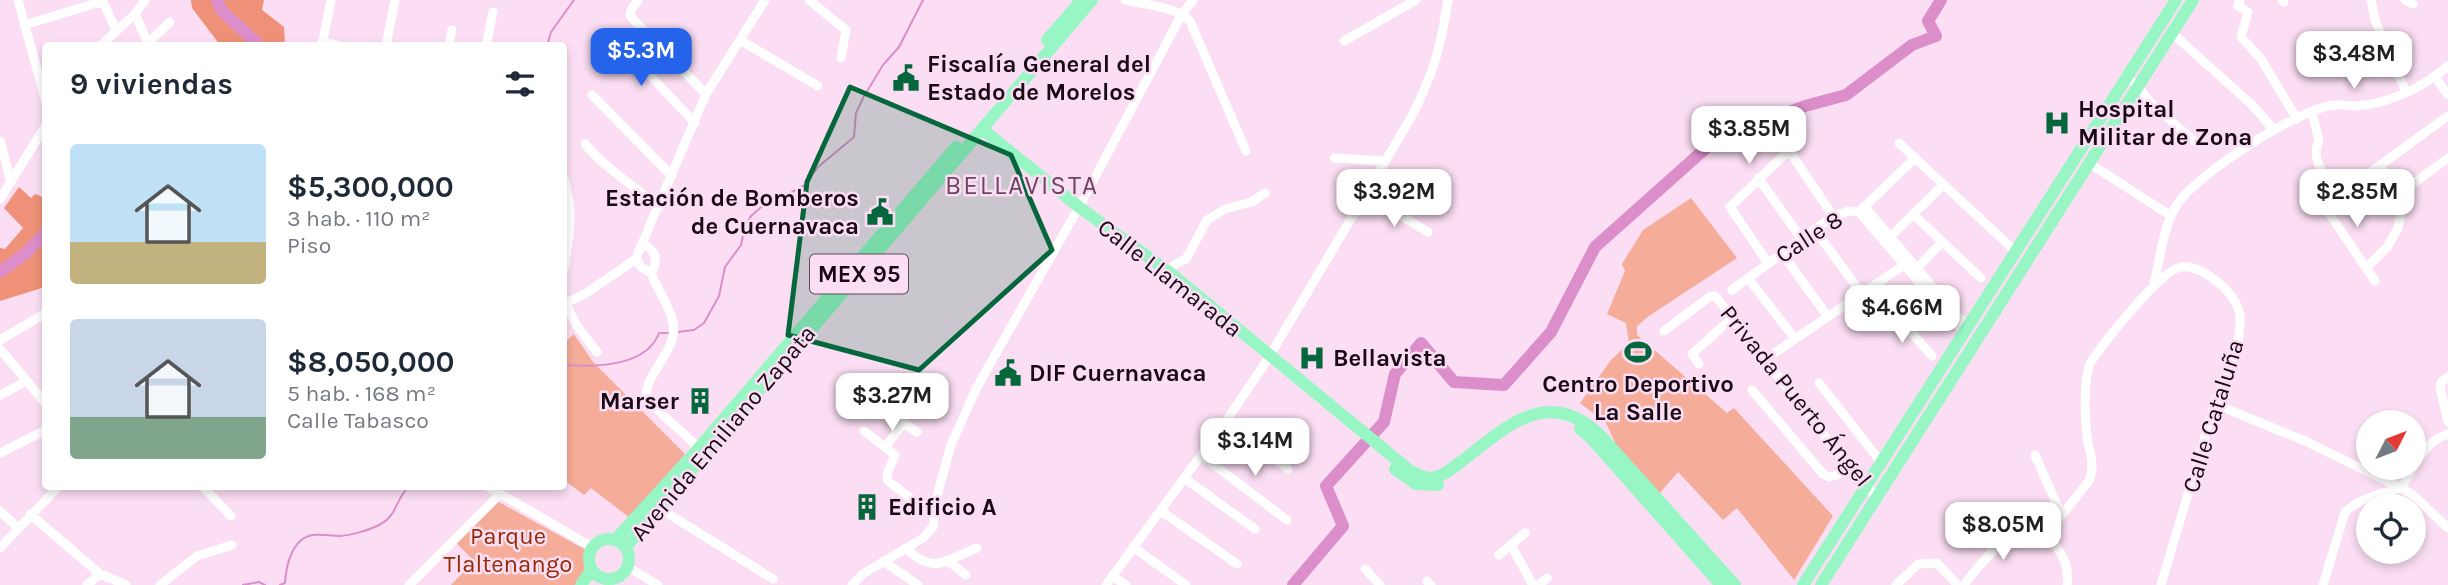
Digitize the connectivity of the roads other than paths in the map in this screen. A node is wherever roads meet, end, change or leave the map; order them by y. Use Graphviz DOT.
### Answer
graph roads {
  1 [pos="18,0"];
  2 [pos="145,0"];
  3 [pos="331,0"];
  4 [pos="395,0"];
  5 [pos="638,0"];
  6 [pos="809,0"];
  7 [pos="1081,0"];
  8 [pos="1092,0"];
  9 [pos="1125,0"];
  10 [pos="1193,0"];
  11 [pos="1416,0"];
  12 [pos="1448,0"];
  13 [pos="2176,0"];
  14 [pos="2193,0"];
  15 [pos="2240,0"];
  16 [pos="2371,0"];
  17 [pos="763,1"];
  18 [pos="493,12"];
  19 [pos="135,14"];
  20 [pos="1182,14"];
  21 [pos="170,22"];
  22 [pos="24,25"];
  23 [pos="1063,28"];
  24 [pos="116,30"];
  25 [pos="452,30"];
  26 [pos="610,33"];
  27 [pos="2172,33"];
  28 [pos="740,40"];
  29 [pos="1345,41"];
  30 [pos="104,42"];
  31 [pos="147,42"];
  32 [pos="150,42"];
  33 [pos="322,42"];
  34 [pos="387,42"];
  35 [pos="450,42"];
  36 [pos="487,42"];
  37 [pos="841,58"];
  38 [pos="2448,66"];
  39 [pos="42,73"];
  40 [pos="2126,77"];
  41 [pos="2435,77"];
  42 [pos="818,86"];
  43 [pos="2137,86"];
  44 [pos="2406,92"];
  45 [pos="706,94"];
  46 [pos="592,95"];
  47 [pos="2448,95"];
  48 [pos="2312,112"];
  49 [pos="2448,116"];
  50 [pos="2297,119"];
  51 [pos="695,123"];
  52 [pos="982,130"];
  53 [pos="2274,130"];
  54 [pos="42,132"];
  55 [pos="0,141"];
  56 [pos="2196,142"];
  57 [pos="1899,143"];
  58 [pos="585,144"];
  59 [pos="1246,152"];
  60 [pos="1334,158"];
  61 [pos="1915,158"];
  62 [pos="2448,158"];
  63 [pos="1385,161"];
  64 [pos="2089,163"];
  65 [pos="2379,166"];
  66 [pos="672,176"];
  67 [pos="1758,178"];
  68 [pos="2390,182"];
  69 [pos="11,183"];
  70 [pos="1943,184"];
  71 [pos="567,189"];
  72 [pos="2314,191"];
  73 [pos="1265,193"];
  74 [pos="1365,194"];
  75 [pos="2338,197"];
  76 [pos="0,199"];
  77 [pos="2324,206"];
  78 [pos="659,207"];
  79 [pos="1079,207"];
  80 [pos="1862,210"];
  81 [pos="1913,214"];
  82 [pos="1833,216"];
  83 [pos="2171,216"];
  84 [pos="1815,230"];
  85 [pos="2030,230"];
  86 [pos="1428,232"];
  87 [pos="1891,236"];
  88 [pos="2042,237"];
  89 [pos="1802,239"];
  90 [pos="1942,243"];
  91 [pos="643,244"];
  92 [pos="567,249"];
  93 [pos="2015,251"];
  94 [pos="1782,254"];
  95 [pos="636,259"];
  96 [pos="1768,263"];
  97 [pos="1904,265"];
  98 [pos="1917,268"];
  99 [pos="2366,268"];
  100 [pos="1169,272"];
  101 [pos="651,273"];
  102 [pos="1748,278"];
  103 [pos="1980,278"];
  104 [pos="2375,281"];
  105 [pos="2154,285"];
  106 [pos="1732,290"];
  107 [pos="1862,294"];
  108 [pos="1929,295"];
  109 [pos="567,303"];
  110 [pos="567,306"];
  111 [pos="42,315"];
  112 [pos="1828,317"];
  113 [pos="1732,318"];
  114 [pos="1967,328"];
  115 [pos="806,329"];
  116 [pos="1664,331"];
  117 [pos="1795,339"];
  118 [pos="0,340"];
  119 [pos="0,349"];
  120 [pos="597,352"];
  121 [pos="1776,352"];
  122 [pos="1267,354"];
  123 [pos="1932,356"];
  124 [pos="1699,363"];
  125 [pos="2448,377"];
  126 [pos="27,382"];
  127 [pos="1819,383"];
  128 [pos="1752,390"];
  129 [pos="0,395"];
  130 [pos="42,399"];
  131 [pos="2215,404"];
  132 [pos="1226,421"];
  133 [pos="2448,422"];
  134 [pos="42,431"];
  135 [pos="864,431"];
  136 [pos="917,432"];
  137 [pos="2448,434"];
  138 [pos="886,447"];
  139 [pos="703,451"];
  140 [pos="0,453"];
  141 [pos="1201,455"];
  142 [pos="2035,455"];
  143 [pos="1881,461"];
  144 [pos="1287,469"];
  145 [pos="1852,471"];
  146 [pos="1185,478"];
  147 [pos="1865,487"];
  148 [pos="2401,488"];
  149 [pos="55,490"];
  150 [pos="206,490"];
  151 [pos="494,490"];
  152 [pos="500,494"];
  153 [pos="1878,495"];
  154 [pos="659,508"];
  155 [pos="0,511"];
  156 [pos="1161,511"];
  157 [pos="30,514"];
  158 [pos="2061,514"];
  159 [pos="231,516"];
  160 [pos="935,517"];
  161 [pos="1286,520"];
  162 [pos="18,528"];
  163 [pos="2448,528"];
  164 [pos="1255,529"];
  165 [pos="1525,533"];
  166 [pos="2045,536"];
  167 [pos="620,543"];
  168 [pos="1691,544"];
  169 [pos="232,545"];
  170 [pos="1511,545"];
  171 [pos="1133,547"];
  172 [pos="0,548"];
  173 [pos="592,548"];
  174 [pos="905,548"];
  175 [pos="976,548"];
  176 [pos="1499,555"];
  177 [pos="947,559"];
  178 [pos="883,561"];
  179 [pos="1237,564"];
  180 [pos="628,567"];
  181 [pos="1365,569"];
  182 [pos="100,574"];
  183 [pos="967,575"];
  184 [pos="1112,576"];
  185 [pos="595,577"];
  186 [pos="1547,578"];
  187 [pos="772,579"];
  188 [pos="88,585"];
  189 [pos="126,585"];
  190 [pos="160,585"];
  191 [pos="409,585"];
  192 [pos="581,585"];
  193 [pos="658,585"];
  194 [pos="853,585"];
  195 [pos="918,585"];
  196 [pos="1106,585"];
  197 [pos="1126,585"];
  198 [pos="1186,585"];
  199 [pos="1380,585"];
  200 [pos="1533,585"];
  201 [pos="1539,585"];
  202 [pos="1721,585"];
  203 [pos="1735,585"];
  204 [pos="1803,585"];
  205 [pos="1821,585"];
  206 [pos="1896,585"];
  207 [pos="1958,585"];
  208 [pos="1964,585"];
  209 [pos="2067,585"];
  210 [pos="2161,585"];
  211 [pos="2323,585"];
  1 -- 22 [label="street"];
  2 -- 19 [label="street"];
  3 -- 33 [label="street"];
  4 -- 34 [label="street"];
  5 -- 45 [label="street"];
  6 -- 37 [label="street"];
  7 -- 23 [label="main road, Avenida Emiliano Zapata / MEX 95"];
  8 -- 23 [label="main road, Avenida Emiliano Zapata / MEX 95"];
  9 -- 20 [label="street"];
  10 -- 20 [label="street"];
  11 -- 29 [label="street"];
  12 -- 63 [label="street"];
  13 -- 40 [label="main road"];
  14 -- 27 [label="main road"];
  15 -- 50 [label="street"];
  16 -- 44 [label="street"];
  17 -- 28 [label="street"];
  18 -- 36 [label="street"];
  19 -- 24 [label="street"];
  19 -- 31 [label="street"];
  20 -- 59 [label="street"];
  20 -- 79 [label="street"];
  21 -- 32 [label="street"];
  22 -- 24 [label="street"];
  22 -- 39 [label="street"];
  23 -- 52 [label="main road, Avenida Emiliano Zapata / MEX 95"];
  23 -- 115 [label="main road, Avenida Emiliano Zapata / MEX 95"];
  24 -- 30 [label="street"];
  25 -- 35 [label="street"];
  26 -- 51 [label="street"];
  27 -- 43 [label="main road"];
  27 -- 53 [label="street"];
  28 -- 42 [label="street"];
  28 -- 45 [label="street"];
  38 -- 41 [label="street"];
  40 -- 43 [label="street"];
  40 -- 85 [label="main road"];
  41 -- 44 [label="street"];
  41 -- 47 [label="street"];
  43 -- 56 [label="street"];
  43 -- 64 [label="main road"];
  44 -- 48 [label="street"];
  45 -- 51 [label="street"];
  46 -- 66 [label="street"];
  48 -- 50 [label="street"];
  48 -- 75 [label="street"];
  49 -- 65 [label="street"];
  50 -- 53 [label="street"];
  51 -- 66 [label="street"];
  52 -- 79 [label="main road, Calle Llamarada"];
  52 -- 115 [label="main road, Avenida Emiliano Zapata / MEX 95"];
  53 -- 83 [label="street"];
  54 -- 69 [label="street"];
  55 -- 69 [label="street"];
  57 -- 61 [label="street"];
  58 -- 78 [label="street"];
  60 -- 63 [label="street"];
  61 -- 70 [label="street"];
  61 -- 80 [label="street, Calle 8"];
  62 -- 99 [label="street"];
  63 -- 74 [label="street"];
  64 -- 83 [label="street"];
  64 -- 88 [label="main road"];
  65 -- 68 [label="street"];
  65 -- 75 [label="street"];
  66 -- 78 [label="street"];
  67 -- 82 [label="street"];
  67 -- 89 [label="street"];
  67 -- 96 [label="street"];
  69 -- 76 [label="street"];
  70 -- 81 [label="street"];
  70 -- 93 [label="street"];
  71 -- 92 [label="street"];
  72 -- 77 [label="street"];
  73 -- 100 [label="street"];
  74 -- 86 [label="street"];
  74 -- 122 [label="street"];
  75 -- 77 [label="street"];
  77 -- 99 [label="street"];
  78 -- 91 [label="street"];
  79 -- 100 [label="main road, Calle Llamarada"];
  79 -- 160 [label="street"];
  80 -- 82 [label="street, Calle 8"];
  80 -- 87 [label="street"];
  80 -- 97 [label="street"];
  81 -- 87 [label="street"];
  81 -- 90 [label="street"];
  82 -- 84 [label="street, Calle 8"];
  83 -- 105 [label="street"];
  84 -- 89 [label="street, Calle 8"];
  84 -- 107 [label="street"];
  85 -- 88 [label="main road"];
  85 -- 93 [label="main road"];
  87 -- 98 [label="street"];
  88 -- 153 [label="main road"];
  89 -- 94 [label="street, Calle 8"];
  90 -- 98 [label="street"];
  90 -- 103 [label="street"];
  91 -- 95 [label="street"];
  91 -- 101 [label="street"];
  93 -- 114 [label="main road"];
  94 -- 96 [label="street, Calle 8"];
  94 -- 112 [label="street"];
  95 -- 101 [label="street"];
  95 -- 109 [label="street"];
  96 -- 102 [label="street, Calle 8"];
  97 -- 107 [label="street"];
  97 -- 108 [label="street"];
  98 -- 114 [label="street"];
  99 -- 104 [label="street"];
  100 -- 122 [label="main road, Calle Llamarada"];
  101 -- 139 [label="street"];
  102 -- 106 [label="street, Calle 8"];
  102 -- 117 [label="street"];
  105 -- 131 [label="street, Calle Cataluña"];
  105 -- 158 [label="street"];
  107 -- 112 [label="street"];
  108 -- 114 [label="street"];
  108 -- 123 [label="street"];
  110 -- 120 [label="street"];
  111 -- 118 [label="street"];
  112 -- 117 [label="street"];
  113 -- 116 [label="street, Privada Puerto Ángel"];
  113 -- 124 [label="street"];
  113 -- 145 [label="street, Privada Puerto Ángel"];
  114 -- 143 [label="main road"];
  115 -- 139 [label="main road, Avenida Emiliano Zapata / MEX 95"];
  117 -- 121 [label="street"];
  119 -- 126 [label="street"];
  122 -- 132 [label="street"];
  122 -- 168 [label="main road, Calle Llamarada"];
  125 -- 133 [label="street"];
  126 -- 129 [label="street"];
  126 -- 130 [label="street"];
  127 -- 143 [label="street"];
  128 -- 145 [label="street"];
  131 -- 148 [label="street"];
  131 -- 210 [label="street, Calle Cataluña"];
  132 -- 141 [label="street"];
  132 -- 144 [label="street"];
  134 -- 140 [label="street"];
  135 -- 138 [label="street"];
  136 -- 138 [label="street"];
  137 -- 148 [label="street"];
  138 -- 160 [label="street"];
  139 -- 154 [label="main road, Avenida Emiliano Zapata / MEX 95"];
  139 -- 167 [label="main road, Avenida Emiliano Zapata / MEX 95"];
  141 -- 146 [label="street"];
  141 -- 161 [label="street"];
  142 -- 158 [label="street"];
  143 -- 147 [label="main road"];
  145 -- 147 [label="street, Privada Puerto Ángel"];
  146 -- 156 [label="street"];
  146 -- 164 [label="street"];
  147 -- 153 [label="street, Privada Puerto Ángel"];
  147 -- 204 [label="main road"];
  148 -- 163 [label="street"];
  148 -- 211 [label="street"];
  149 -- 157 [label="street"];
  150 -- 159 [label="street"];
  151 -- 152 [label="street"];
  152 -- 173 [label="street"];
  152 -- 191 [label="street"];
  153 -- 205 [label="main road"];
  154 -- 167 [label="main road, Avenida Emiliano Zapata / MEX 95"];
  154 -- 187 [label="street"];
  155 -- 162 [label="street"];
  156 -- 171 [label="street"];
  156 -- 179 [label="street"];
  157 -- 162 [label="street"];
  157 -- 182 [label="street"];
  158 -- 166 [label="street"];
  160 -- 174 [label="street"];
  162 -- 172 [label="street"];
  165 -- 170 [label="street"];
  166 -- 208 [label="street"];
  166 -- 209 [label="street"];
  167 -- 173 [label="main road"];
  167 -- 180 [label="main road"];
  168 -- 202 [label="main road"];
  168 -- 203 [label="main road"];
  169 -- 190 [label="street"];
  170 -- 176 [label="street"];
  170 -- 200 [label="street"];
  171 -- 184 [label="street"];
  171 -- 198 [label="street"];
  173 -- 185 [label="main road"];
  174 -- 177 [label="street"];
  174 -- 178 [label="street"];
  175 -- 177 [label="street"];
  177 -- 183 [label="street"];
  178 -- 194 [label="street"];
  178 -- 195 [label="street"];
  180 -- 185 [label="main road"];
  180 -- 193 [label="street"];
  181 -- 199 [label="street"];
  182 -- 188 [label="street"];
  182 -- 189 [label="street"];
  184 -- 196 [label="street"];
  184 -- 197 [label="street"];
  185 -- 192 [label="main road"];
  186 -- 201 [label="street"];
  206 -- 207 [label="street"];
}
